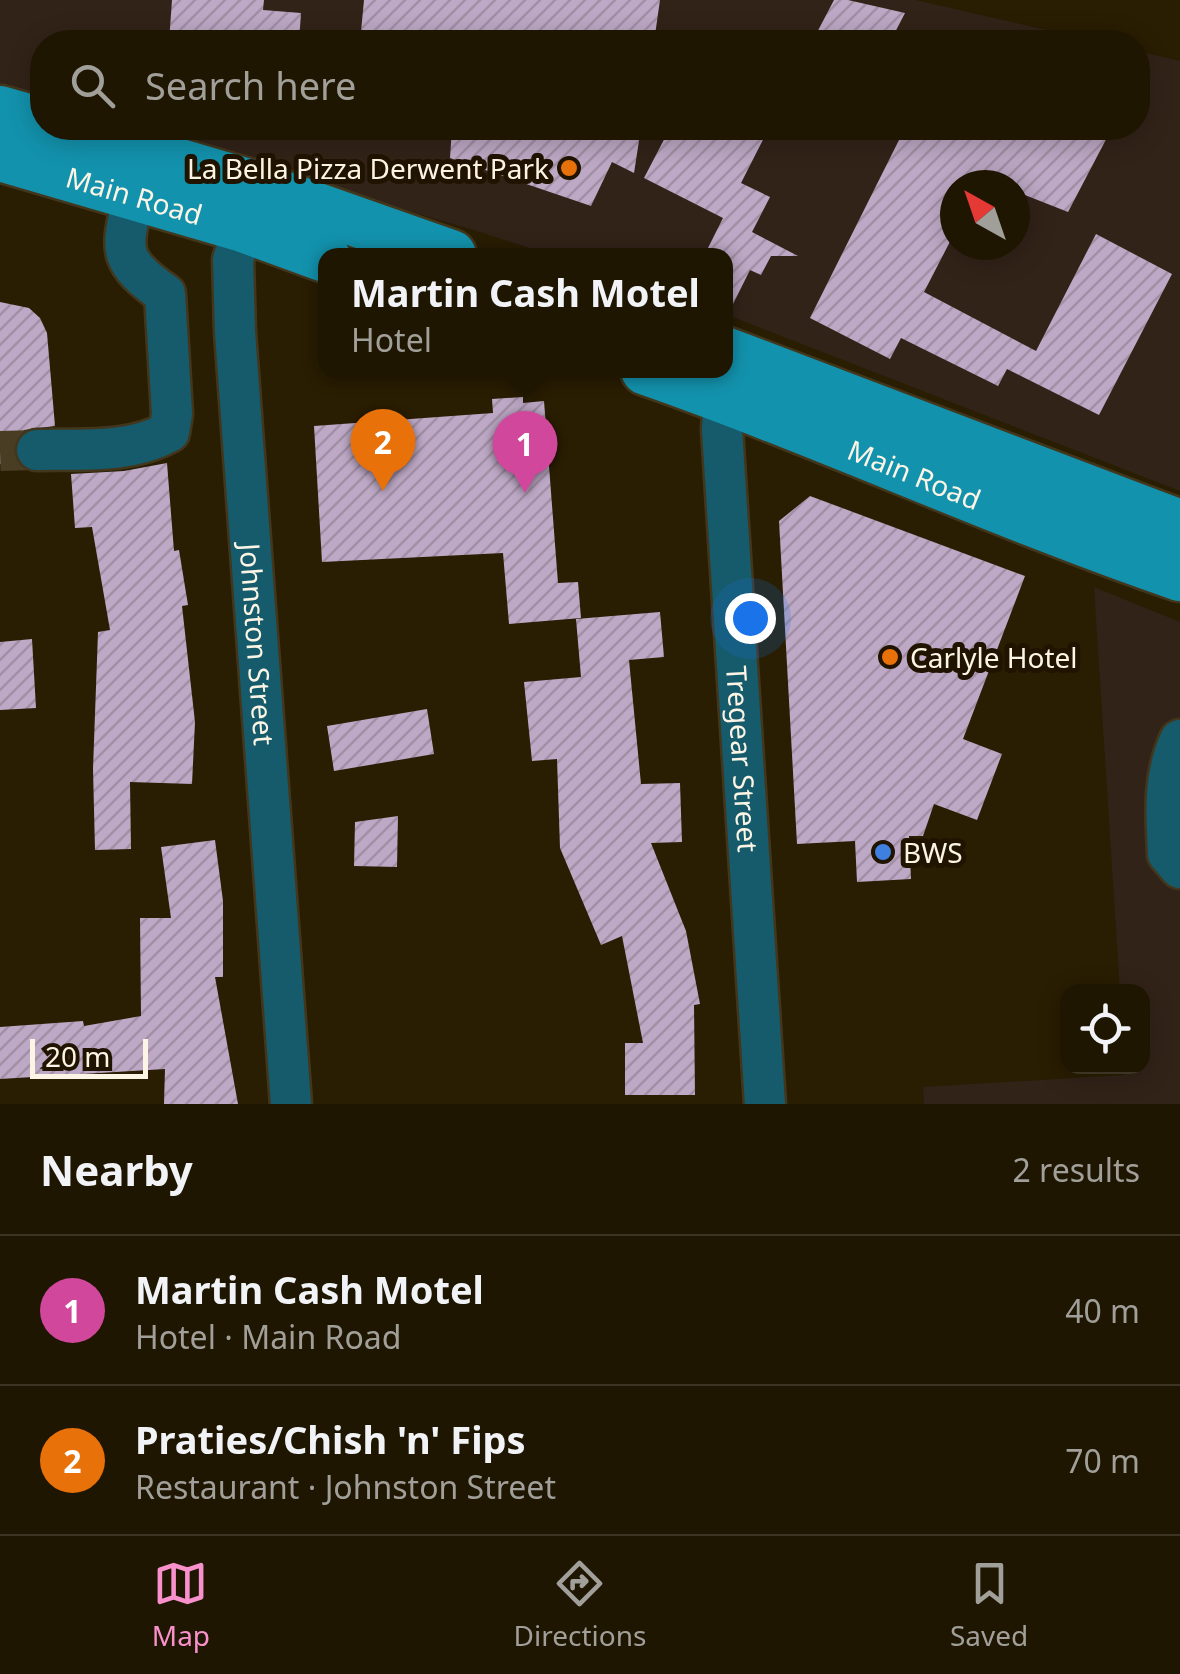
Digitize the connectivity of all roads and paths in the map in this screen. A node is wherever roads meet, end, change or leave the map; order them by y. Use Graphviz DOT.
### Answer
graph roads {
  1 [pos="0,112"];
  2 [pos="30,121"];
  3 [pos="86,140"];
  4 [pos="0,156"];
  5 [pos="134,194"];
  6 [pos="249,207"];
  7 [pos="418,248"];
  8 [pos="318,252"];
  9 [pos="733,370"];
  10 [pos="733,370"];
  11 [pos="729,378"];
  12 [pos="37,450"];
  13 [pos="1180,525"];
  14 [pos="1180,576"];
  15 [pos="1180,740"];
  16 [pos="1180,868"];
  17 [pos="292,1104"];
  18 [pos="766,1104"];
  1 -- 2 [label="main road"];
  3 -- 6 [label="main road, Main Road"];
  4 -- 5 [label="main road, Main Road"];
  5 -- 6 [label="main road, Main Road"];
  5 -- 12 [label="street"];
  6 -- 7 [label="main road, Main Road"];
  6 -- 8 [label="main road, Main Road"];
  6 -- 17 [label="street, Johnston Street"];
  9 -- 13 [label="main road, Main Road"];
  10 -- 14 [label="main road, Main Road"];
  11 -- 18 [label="street, Tregear Street"];
  15 -- 16 [label="street"];
}
